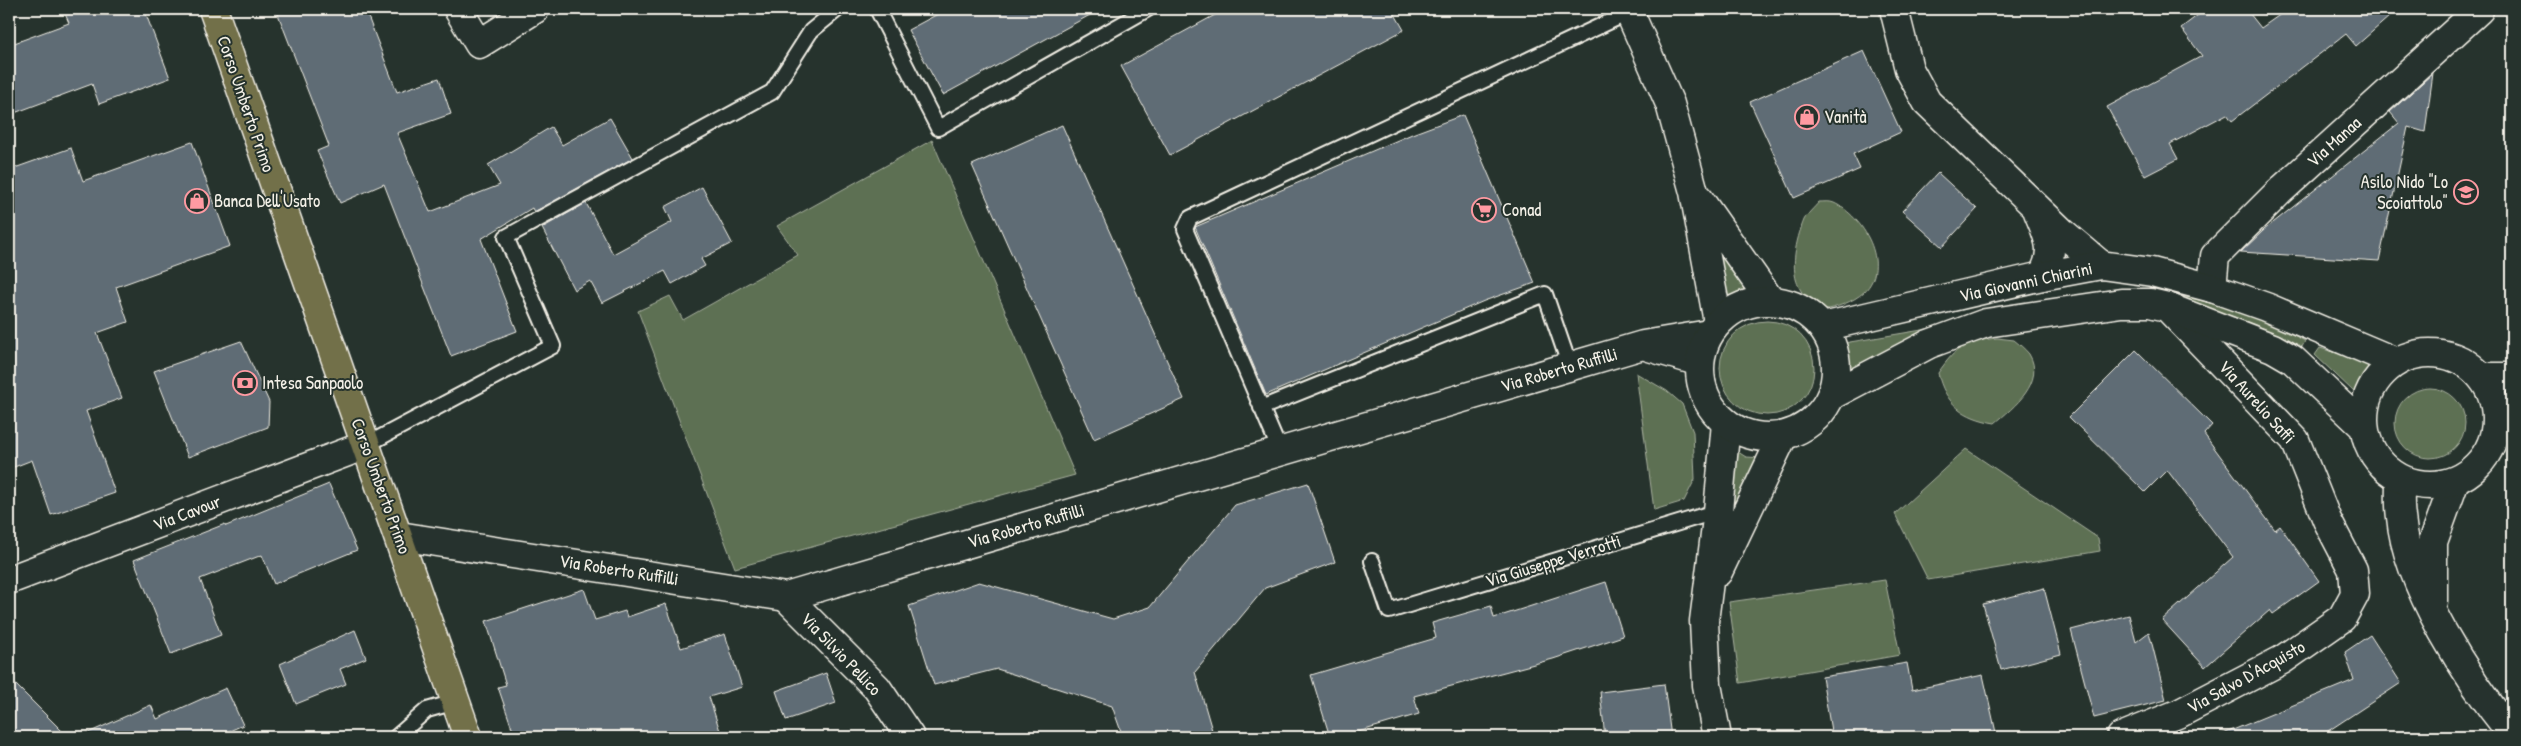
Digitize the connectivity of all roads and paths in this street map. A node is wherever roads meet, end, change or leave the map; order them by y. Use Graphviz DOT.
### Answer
graph roads {
  1 [pos="213,9"];
  2 [pos="458,9"];
  3 [pos="535,9"];
  4 [pos="838,9"];
  5 [pos="877,9"];
  6 [pos="1148,9"];
  7 [pos="1894,9"];
  8 [pos="1629,10"];
  9 [pos="2480,10"];
  10 [pos="1694,192"];
  11 [pos="2037,208"];
  12 [pos="2101,265"];
  13 [pos="2042,276"];
  14 [pos="2212,288"];
  15 [pos="1770,300"];
  16 [pos="2167,307"];
  17 [pos="1823,327"];
  18 [pos="1713,328"];
  19 [pos="1643,345"];
  20 [pos="1700,362"];
  21 [pos="2396,362"];
  22 [pos="1570,367"];
  23 [pos="2512,376"];
  24 [pos="2482,377"];
  25 [pos="1832,395"];
  26 [pos="1261,408"];
  27 [pos="1726,423"];
  28 [pos="2364,428"];
  29 [pos="2503,435"];
  30 [pos="1782,436"];
  31 [pos="366,445"];
  32 [pos="1280,452"];
  33 [pos="2400,478"];
  34 [pos="2455,482"];
  35 [pos="1718,511"];
  36 [pos="399,536"];
  37 [pos="1372,561"];
  38 [pos="9,580"];
  39 [pos="2355,594"];
  40 [pos="786,597"];
  41 [pos="1705,598"];
  42 [pos="2433,612"];
  43 [pos="455,702"];
  44 [pos="2512,734"];
  45 [pos="396,737"];
  46 [pos="468,737"];
  47 [pos="910,737"];
  48 [pos="1717,737"];
  49 [pos="2121,737"];
  1 -- 31 [label="main road, Corso Umberto Primo"];
  2 -- 3 [label="street"];
  4 -- 31 [label="lane"];
  5 -- 6 [label="lane"];
  7 -- 11 [label="street"];
  8 -- 10 [label="street"];
  8 -- 26 [label="lane"];
  9 -- 14 [label="street, Via Manaa"];
  10 -- 15 [label="street"];
  10 -- 18 [label="street"];
  11 -- 12 [label="street"];
  11 -- 13 [label="street"];
  12 -- 13 [label="street, Via Giovanni Chiarini"];
  12 -- 14 [label="street, Via Giovanni Chiarini"];
  13 -- 17 [label="street, Via Giovanni Chiarini"];
  14 -- 21 [label="street, Via Giovanni Chiarini"];
  15 -- 17 [label="street"];
  15 -- 18 [label="street"];
  16 -- 25 [label="street, Via Giovanni Chiarini"];
  16 -- 28 [label="street, Via Giovanni Chiarini"];
  16 -- 39 [label="street, Via Aurelio Saffi"];
  17 -- 25 [label="street"];
  18 -- 19 [label="street, Via Roberto Ruffilli"];
  18 -- 20 [label="street"];
  19 -- 20 [label="street"];
  19 -- 22 [label="street, Via Roberto Ruffilli"];
  20 -- 27 [label="street"];
  21 -- 24 [label="street"];
  21 -- 28 [label="street"];
  22 -- 26 [label="lane"];
  22 -- 32 [label="street, Via Roberto Ruffilli"];
  23 -- 24 [label="street"];
  24 -- 29 [label="street"];
  25 -- 30 [label="street"];
  26 -- 32 [label="lane"];
  27 -- 30 [label="street"];
  27 -- 35 [label="street"];
  28 -- 33 [label="street"];
  29 -- 34 [label="street"];
  30 -- 41 [label="street"];
  31 -- 36 [label="main road, Corso Umberto Primo"];
  31 -- 38 [label="street, Via Cavour"];
  32 -- 40 [label="street, Via Roberto Ruffilli"];
  33 -- 34 [label="street"];
  33 -- 42 [label="street"];
  34 -- 42 [label="street"];
  35 -- 37 [label="lane, Via Giuseppe Verrotti"];
  35 -- 41 [label="street"];
  36 -- 40 [label="street, Via Roberto Ruffilli"];
  36 -- 43 [label="main road, Corso Umberto Primo"];
  39 -- 49 [label="street, Via Salvo D'Acquisto"];
  40 -- 47 [label="street, Via Silvio Pellico"];
  41 -- 48 [label="street"];
  42 -- 44 [label="street"];
  43 -- 45 [label="lane"];
  43 -- 46 [label="main road, Corso Umberto Primo"];
}
